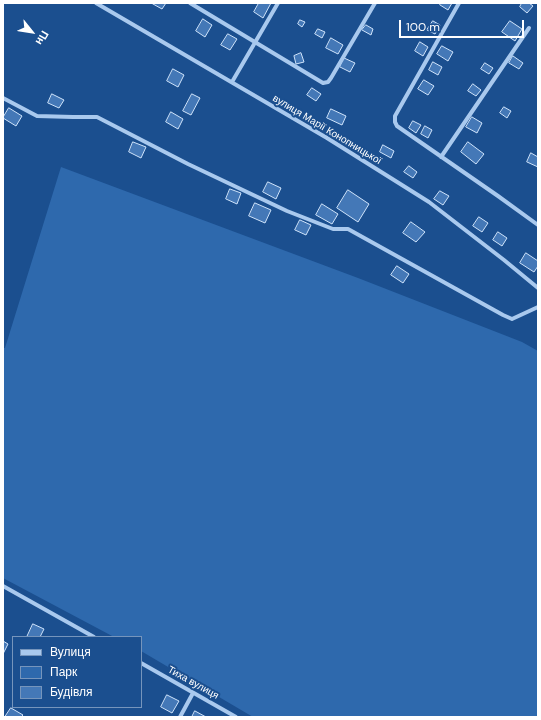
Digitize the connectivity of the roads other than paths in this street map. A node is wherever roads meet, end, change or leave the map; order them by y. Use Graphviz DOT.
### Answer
graph roads {
  1 [pos="96,3"];
  2 [pos="190,3"];
  3 [pos="278,3"];
  4 [pos="375,3"];
  5 [pos="459,3"];
  6 [pos="529,28"];
  7 [pos="255,42"];
  8 [pos="232,82"];
  9 [pos="3,98"];
  10 [pos="441,157"];
  11 [pos="538,225"];
  12 [pos="538,288"];
  13 [pos="538,307"];
  14 [pos="3,586"];
  15 [pos="92,636"];
  16 [pos="142,664"];
  17 [pos="193,693"];
  18 [pos="180,717"];
  19 [pos="236,717"];
  1 -- 8 [label="street, вулиця Марії Конопницької"];
  2 -- 7 [label="street"];
  3 -- 7 [label="street"];
  4 -- 7 [label="street"];
  5 -- 10 [label="street"];
  6 -- 10 [label="street"];
  7 -- 8 [label="street"];
  8 -- 12 [label="street, вулиця Марії Конопницької"];
  9 -- 13 [label="street"];
  10 -- 11 [label="street"];
  14 -- 15 [label="street"];
  16 -- 17 [label="street, Тиха вулиця"];
  17 -- 18 [label="street"];
  17 -- 19 [label="street, Тиха вулиця"];
}
